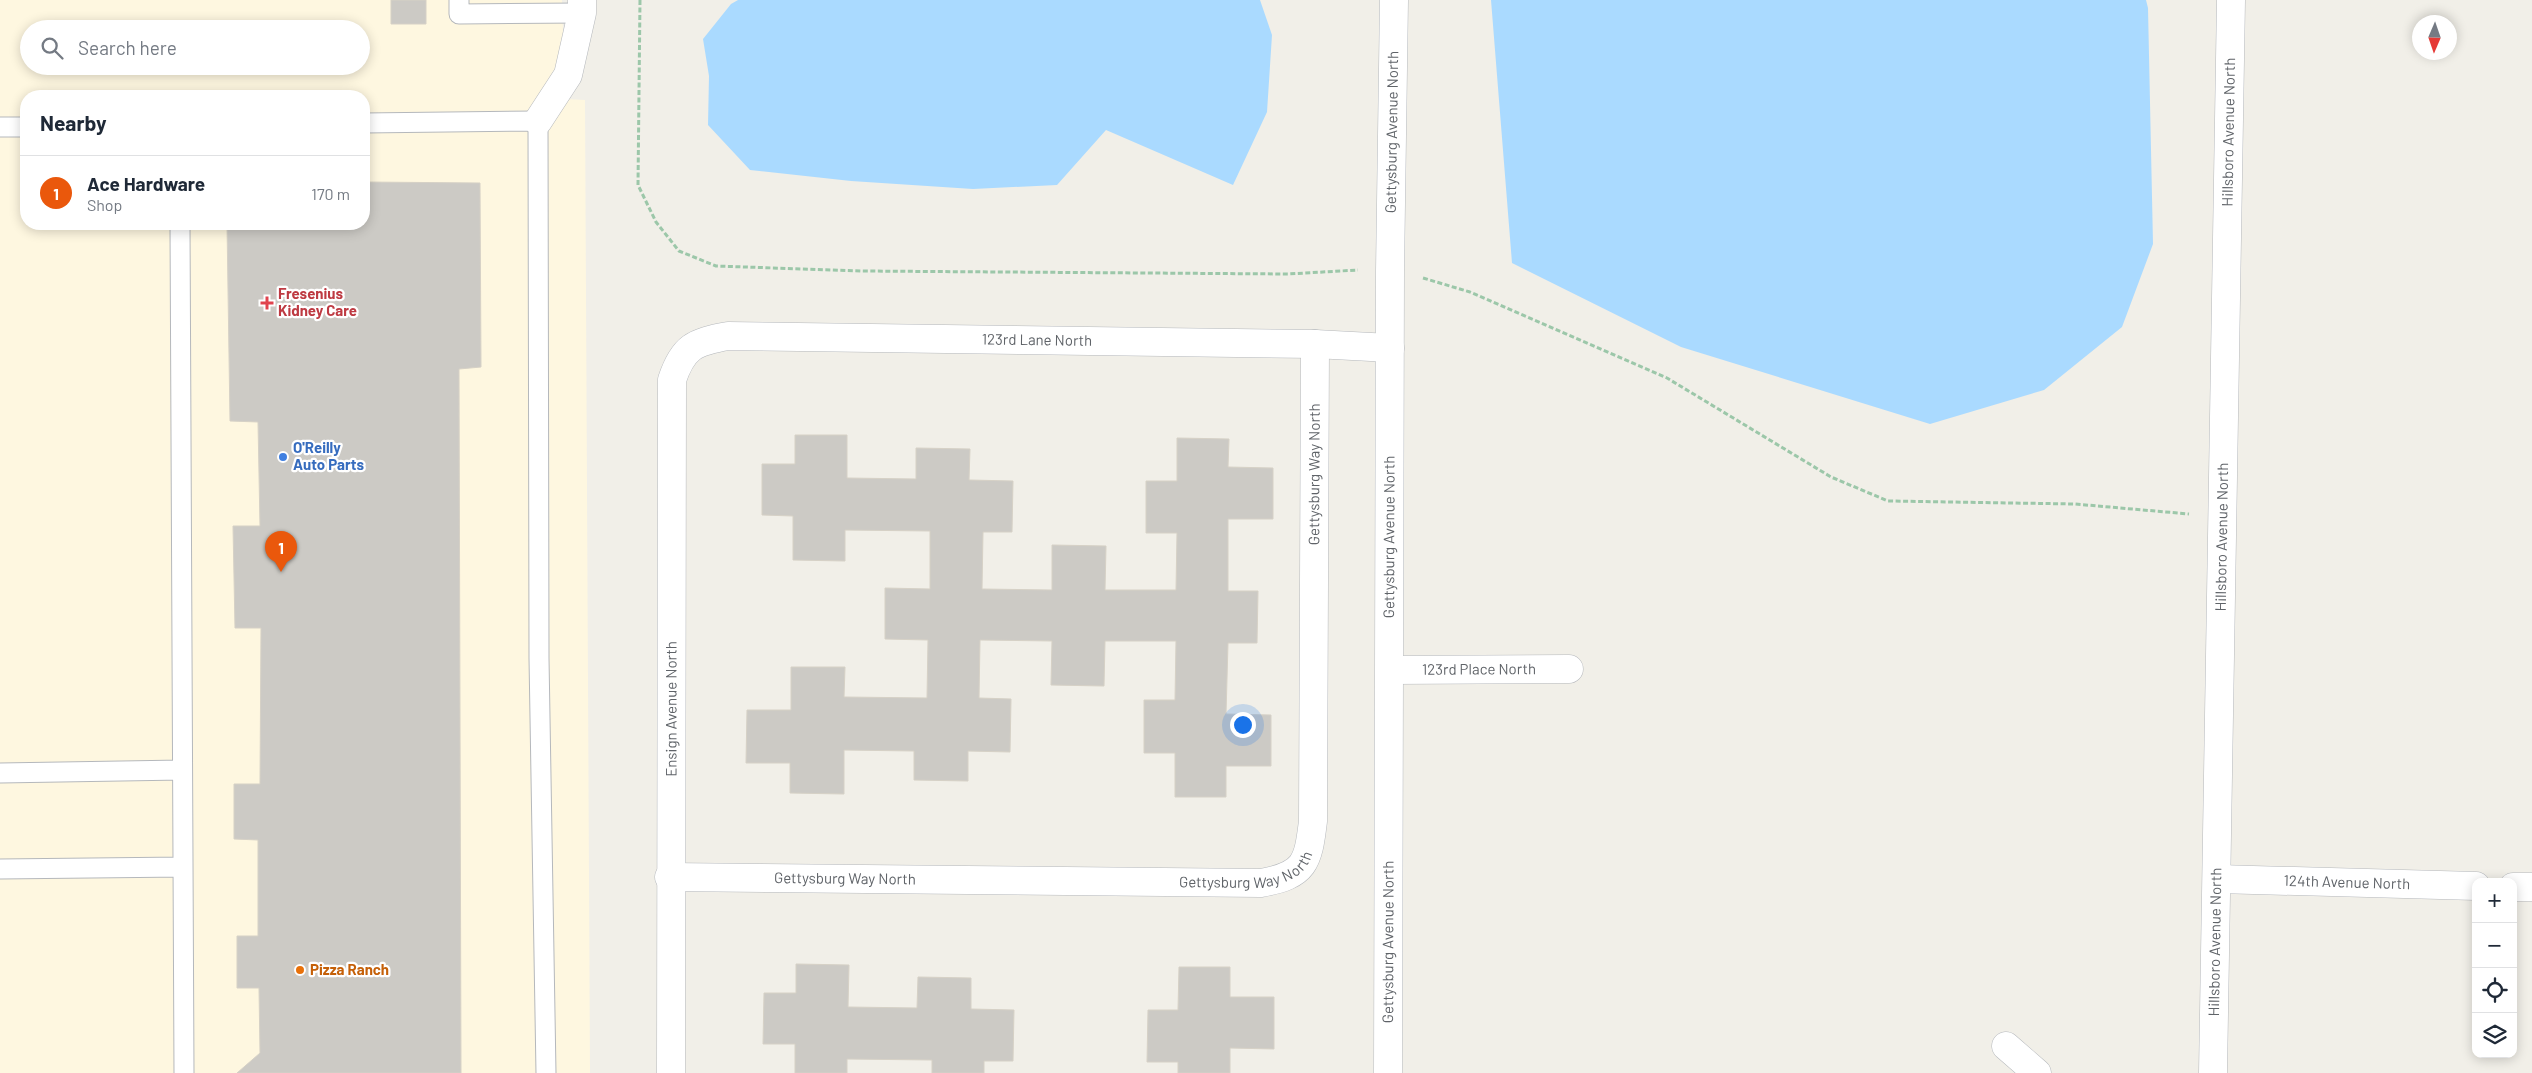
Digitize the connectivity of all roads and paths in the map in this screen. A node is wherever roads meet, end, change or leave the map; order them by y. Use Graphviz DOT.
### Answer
graph roads {
  1 [pos="459,0"];
  2 [pos="1394,0"];
  3 [pos="2231,0"];
  4 [pos="582,6"];
  5 [pos="538,121"];
  6 [pos="370,123"];
  7 [pos="20,127"];
  8 [pos="0,128"];
  9 [pos="180,230"];
  10 [pos="1315,344"];
  11 [pos="1390,348"];
  12 [pos="686,349"];
  13 [pos="1569,669"];
  14 [pos="1390,670"];
  15 [pos="182,770"];
  16 [pos="0,773"];
  17 [pos="183,867"];
  18 [pos="0,869"];
  19 [pos="669,877"];
  20 [pos="2218,879"];
  21 [pos="2472,886"];
  22 [pos="2517,887"];
  23 [pos="2532,887"];
  24 [pos="2006,1046"];
  25 [pos="184,1073"];
  26 [pos="546,1073"];
  27 [pos="671,1073"];
  28 [pos="1388,1073"];
  29 [pos="2037,1073"];
  30 [pos="2213,1073"];
  1 -- 4 [label="lane"];
  2 -- 11 [label="street, Gettysburg Avenue North"];
  3 -- 20 [label="street, Hillsboro Avenue North"];
  4 -- 5 [label="street"];
  5 -- 6 [label="lane"];
  5 -- 26 [label="lane"];
  7 -- 8 [label="lane"];
  9 -- 15 [label="lane"];
  10 -- 11 [label="street, 123rd Lane North"];
  10 -- 12 [label="street, 123rd Lane North"];
  10 -- 19 [label="street, Gettysburg Way North"];
  11 -- 14 [label="street, Gettysburg Avenue North"];
  12 -- 19 [label="street, Ensign Avenue North"];
  13 -- 14 [label="street, 123rd Place North"];
  14 -- 28 [label="street, Gettysburg Avenue North"];
  15 -- 16 [label="lane"];
  15 -- 17 [label="lane"];
  17 -- 18 [label="lane"];
  17 -- 25 [label="lane"];
  19 -- 27 [label="street, Ensign Avenue North"];
  20 -- 21 [label="street, 124th Avenue North"];
  20 -- 30 [label="street, Hillsboro Avenue North"];
  22 -- 23 [label="street"];
  24 -- 29 [label="street"];
}
